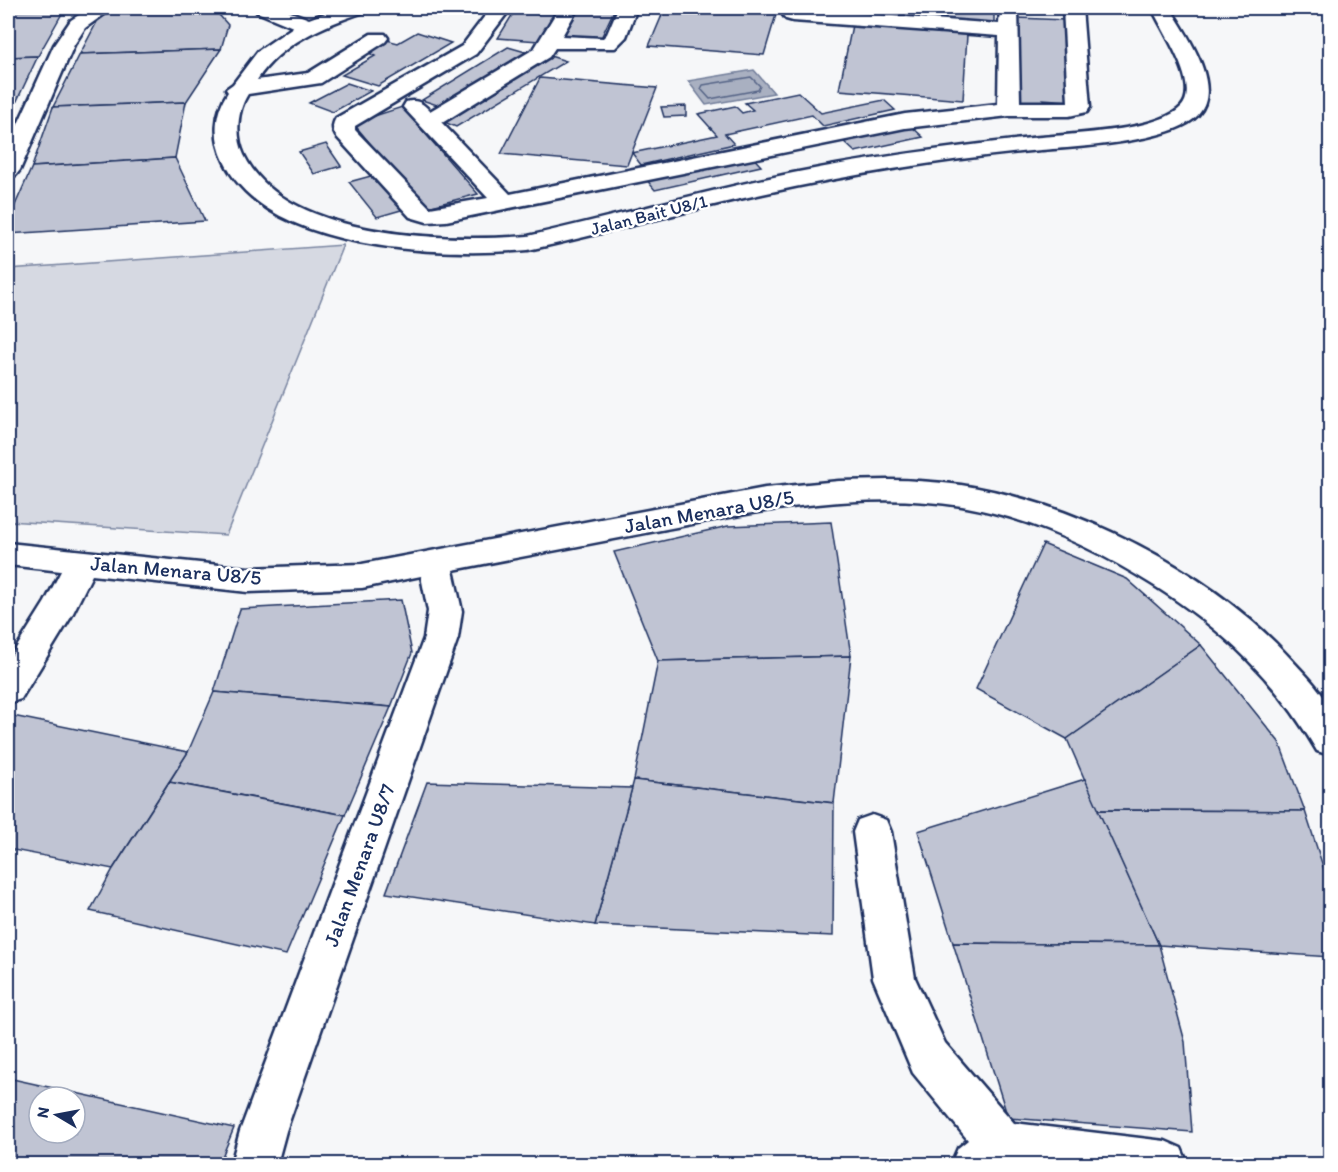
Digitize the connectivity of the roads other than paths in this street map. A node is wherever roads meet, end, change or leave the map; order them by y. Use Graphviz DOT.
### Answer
graph roads {
  1 [pos="103,8"];
  2 [pos="264,8"];
  3 [pos="357,8"];
  4 [pos="501,8"];
  5 [pos="568,8"];
  6 [pos="627,8"];
  7 [pos="795,8"];
  8 [pos="1009,8"];
  9 [pos="1073,8"];
  10 [pos="1161,8"];
  11 [pos="313,17"];
  12 [pos="1009,31"];
  13 [pos="378,38"];
  14 [pos="550,42"];
  15 [pos="237,89"];
  16 [pos="399,91"];
  17 [pos="1009,109"];
  18 [pos="428,122"];
  19 [pos="8,170"];
  20 [pos="504,201"];
  21 [pos="8,554"];
  22 [pos="82,562"];
  23 [pos="435,563"];
  24 [pos="8,689"];
  25 [pos="1330,740"];
  26 [pos="872,832"];
  27 [pos="988,1155"];
  28 [pos="254,1164"];
  29 [pos="1165,1164"];
  1 -- 19 [label="street"];
  2 -- 11 [label="street"];
  3 -- 11 [label="street, Jalan Bait U8/1"];
  4 -- 16 [label="street"];
  5 -- 14 [label="street"];
  6 -- 14 [label="street"];
  7 -- 12 [label="street"];
  8 -- 12 [label="street"];
  9 -- 17 [label="street"];
  10 -- 15 [label="street, Jalan Bait U8/1"];
  11 -- 15 [label="street, Jalan Bait U8/1"];
  12 -- 17 [label="street"];
  13 -- 15 [label="street"];
  14 -- 18 [label="street"];
  16 -- 18 [label="street"];
  16 -- 20 [label="street"];
  17 -- 20 [label="street"];
  18 -- 20 [label="street"];
  21 -- 22 [label="street, Jalan Menara U8/5"];
  22 -- 23 [label="street, Jalan Menara U8/5"];
  22 -- 24 [label="street"];
  23 -- 25 [label="street, Jalan Menara U8/5"];
  23 -- 28 [label="street, Jalan Menara U8/7"];
  26 -- 27 [label="street"];
  27 -- 29 [label="street"];
}
